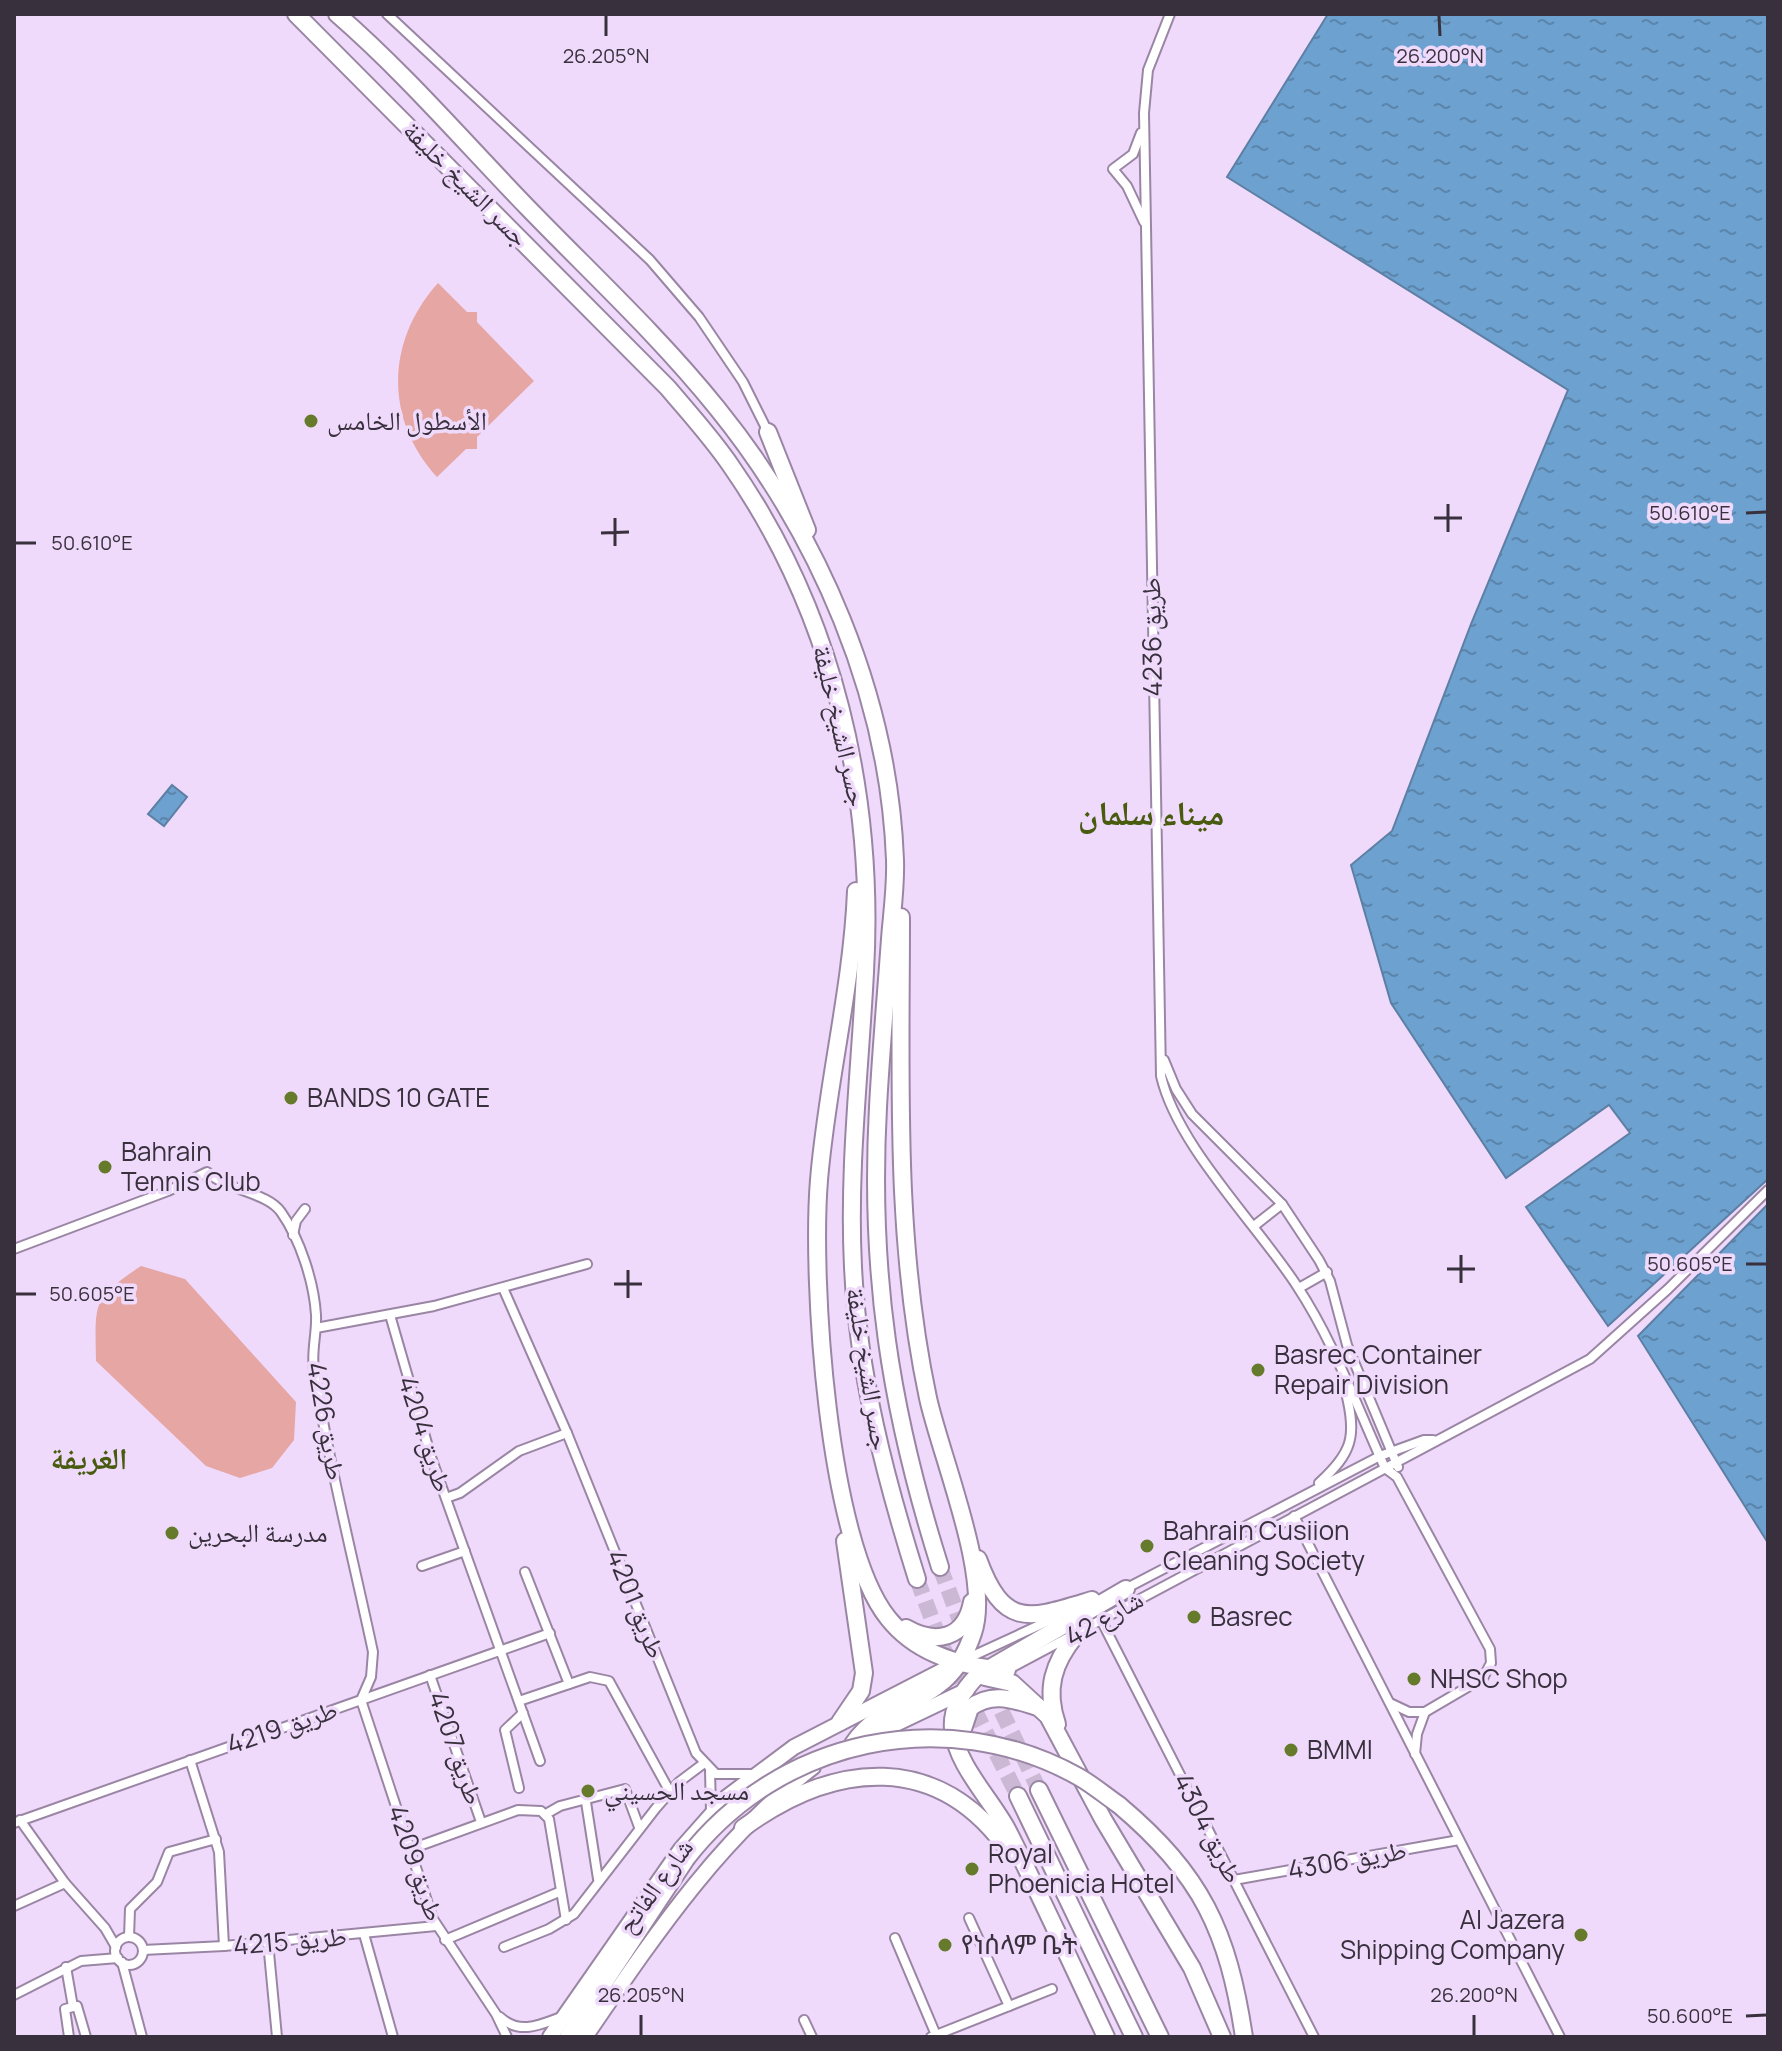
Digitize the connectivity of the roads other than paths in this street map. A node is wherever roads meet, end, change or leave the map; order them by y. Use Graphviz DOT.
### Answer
graph roads {
  1 [pos="296,14"];
  2 [pos="337,14"];
  3 [pos="346,14"];
  4 [pos="387,14"];
  5 [pos="1170,14"];
  6 [pos="356,31"];
  7 [pos="1144,113"];
  8 [pos="1146,226"];
  9 [pos="768,432"];
  10 [pos="813,555"];
  11 [pos="863,827"];
  12 [pos="895,864"];
  13 [pos="1159,1048"];
  14 [pos="1768,1190"];
  15 [pos="1282,1204"];
  16 [pos="305,1209"];
  17 [pos="1254,1226"];
  18 [pos="294,1240"];
  19 [pos="14,1249"];
  20 [pos="587,1264"];
  21 [pos="1327,1272"];
  22 [pos="503,1288"];
  23 [pos="1299,1288"];
  24 [pos="390,1315"];
  25 [pos="316,1328"];
  26 [pos="1341,1373"];
  27 [pos="567,1433"];
  28 [pos="1433,1440"];
  29 [pos="1392,1450"];
  30 [pos="1380,1456"];
  31 [pos="1398,1462"];
  32 [pos="1385,1468"];
  33 [pos="1397,1477"];
  34 [pos="841,1480"];
  35 [pos="1310,1492"];
  36 [pos="446,1498"];
  37 [pos="1294,1516"];
  38 [pos="962,1520"];
  39 [pos="465,1551"];
  40 [pos="1193,1554"];
  41 [pos="422,1566"];
  42 [pos="1199,1566"];
  43 [pos="940,1567"];
  44 [pos="525,1572"];
  45 [pos="973,1577"];
  46 [pos="917,1579"];
  47 [pos="1126,1589"];
  48 [pos="1092,1600"];
  49 [pos="887,1618"];
  50 [pos="1101,1620"];
  51 [pos="550,1633"];
  52 [pos="1076,1635"];
  53 [pos="996,1646"];
  54 [pos="501,1649"];
  55 [pos="948,1671"];
  56 [pos="990,1673"];
  57 [pos="430,1675"];
  58 [pos="569,1684"];
  59 [pos="962,1692"];
  60 [pos="361,1700"];
  61 [pos="519,1701"];
  62 [pos="1390,1703"];
  63 [pos="1040,1707"];
  64 [pos="1425,1712"];
  65 [pos="523,1713"];
  66 [pos="840,1722"];
  67 [pos="853,1744"];
  68 [pos="959,1749"];
  69 [pos="1068,1751"];
  70 [pos="1415,1754"];
  71 [pos="190,1760"];
  72 [pos="540,1761"];
  73 [pos="706,1768"];
  74 [pos="755,1774"];
  75 [pos="519,1788"];
  76 [pos="1039,1790"];
  77 [pos="670,1792"];
  78 [pos="1018,1796"];
  79 [pos="586,1802"];
  80 [pos="711,1812"];
  81 [pos="546,1814"];
  82 [pos="17,1822"];
  83 [pos="481,1822"];
  84 [pos="639,1827"];
  85 [pos="743,1828"];
  86 [pos="216,1839"];
  87 [pos="1459,1840"];
  88 [pos="411,1849"];
  89 [pos="598,1879"];
  90 [pos="1234,1880"];
  91 [pos="65,1883"];
  92 [pos="559,1892"];
  93 [pos="1037,1892"];
  94 [pos="14,1906"];
  95 [pos="969,1918"];
  96 [pos="566,1920"];
  97 [pos="436,1926"];
  98 [pos="105,1928"];
  99 [pos="364,1934"];
  100 [pos="127,1937"];
  101 [pos="895,1938"];
  102 [pos="445,1940"];
  103 [pos="268,1942"];
  104 [pos="224,1946"];
  105 [pos="116,1947"];
  106 [pos="504,1947"];
  107 [pos="143,1950"];
  108 [pos="120,1960"];
  109 [pos="137,1962"];
  110 [pos="66,1967"];
  111 [pos="1052,1989"];
  112 [pos="131,1991"];
  113 [pos="14,1995"];
  114 [pos="1009,2006"];
  115 [pos="73,2007"];
  116 [pos="496,2014"];
  117 [pos="565,2016"];
  118 [pos="804,2020"];
  119 [pos="933,2036"];
  120 [pos="69,2037"];
  121 [pos="86,2037"];
  122 [pos="142,2037"];
  123 [pos="277,2037"];
  124 [pos="393,2037"];
  125 [pos="507,2037"];
  126 [pos="550,2037"];
  127 [pos="568,2037"];
  128 [pos="585,2037"];
  129 [pos="812,2037"];
  130 [pos="1106,2037"];
  131 [pos="1134,2037"];
  132 [pos="1160,2037"];
  133 [pos="1222,2037"];
  134 [pos="1244,2037"];
  135 [pos="1314,2037"];
  136 [pos="1560,2037"];
  1 -- 11 [label="highway, جسر الشيخ خليفة"];
  2 -- 6 [label="highway, جسر الشيخ خليفة"];
  3 -- 6 [label="highway"];
  4 -- 9 [label="street"];
  5 -- 7 [label="street"];
  6 -- 10 [label="highway, جسر الشيخ خليفة"];
  7 -- 8 [label="street, طريق 4236"];
  7 -- 8 [label="street, طريق 4236"];
  8 -- 13 [label="street, طريق 4236"];
  9 -- 10 [label="highway"];
  10 -- 12 [label="highway, جسر الشيخ خليفة"];
  11 -- 34 [label="highway"];
  11 -- 46 [label="highway, جسر الشيخ خليفة"];
  12 -- 38 [label="highway"];
  12 -- 43 [label="highway, جسر الشيخ خليفة"];
  13 -- 15 [label="street, طريق 4236"];
  13 -- 17 [label="street, طريق 4236"];
  14 -- 28 [label="street, شارع 42"];
  15 -- 17 [label="street"];
  15 -- 21 [label="street, طريق 4236"];
  16 -- 18 [label="street"];
  17 -- 23 [label="street, طريق 4236"];
  18 -- 19 [label="street, طريق 4226"];
  18 -- 25 [label="street, طريق 4226"];
  20 -- 22 [label="street, طريق 4226"];
  21 -- 23 [label="street"];
  21 -- 29 [label="street, طريق 4236"];
  22 -- 24 [label="street, طريق 4226"];
  22 -- 27 [label="street"];
  23 -- 26 [label="street, طريق 4236"];
  24 -- 25 [label="street, طريق 4226"];
  24 -- 36 [label="street, طريق 4204"];
  25 -- 60 [label="street, طريق 4226"];
  26 -- 30 [label="street, طريق 4236"];
  26 -- 35 [label="street"];
  27 -- 36 [label="street"];
  27 -- 73 [label="street, طريق 4201"];
  28 -- 29 [label="street, شارع 42"];
  28 -- 31 [label="street, شارع 42"];
  29 -- 30 [label="street, شارع 42"];
  29 -- 31 [label="street"];
  30 -- 32 [label="street"];
  30 -- 35 [label="street, شارع 42"];
  31 -- 32 [label="street, شارع 42"];
  31 -- 33 [label="street"];
  32 -- 33 [label="street"];
  32 -- 37 [label="street, شارع 42"];
  33 -- 64 [label="street"];
  34 -- 49 [label="highway"];
  34 -- 66 [label="highway"];
  35 -- 40 [label="street, شارع 42"];
  36 -- 39 [label="street, طريق 4204"];
  37 -- 42 [label="street, شارع 42"];
  37 -- 62 [label="street"];
  38 -- 45 [label="highway"];
  38 -- 48 [label="highway"];
  39 -- 41 [label="street"];
  39 -- 54 [label="street, طريق 4204"];
  40 -- 42 [label="street"];
  40 -- 47 [label="street, شارع 42"];
  42 -- 50 [label="street, شارع 42"];
  44 -- 51 [label="street"];
  45 -- 49 [label="highway"];
  45 -- 55 [label="highway"];
  47 -- 48 [label="street, شارع 42"];
  47 -- 56 [label="highway"];
  48 -- 53 [label="street, شارع 42"];
  49 -- 55 [label="highway"];
  50 -- 52 [label="street, شارع 42"];
  50 -- 90 [label="street, طريق 4304"];
  51 -- 54 [label="street, طريق 4219"];
  51 -- 58 [label="street"];
  52 -- 56 [label="street, شارع 42"];
  52 -- 69 [label="highway"];
  53 -- 55 [label="street, شارع الفاتح"];
  54 -- 57 [label="street, طريق 4219"];
  54 -- 61 [label="street, طريق 4204"];
  55 -- 56 [label="highway"];
  55 -- 66 [label="main road, شارع الفاتح"];
  55 -- 67 [label="highway"];
  56 -- 59 [label="highway"];
  56 -- 63 [label="highway"];
  57 -- 60 [label="street, طريق 4219"];
  57 -- 83 [label="street, طريق 4207"];
  58 -- 61 [label="street"];
  58 -- 77 [label="street"];
  59 -- 67 [label="main road, شارع الفاتح"];
  59 -- 68 [label="highway"];
  60 -- 71 [label="street, طريق 4219"];
  60 -- 88 [label="street, طريق 4209"];
  61 -- 65 [label="street, طريق 4204"];
  62 -- 64 [label="street"];
  62 -- 70 [label="street"];
  63 -- 68 [label="highway"];
  63 -- 69 [label="highway"];
  64 -- 70 [label="street"];
  65 -- 72 [label="street, طريق 4204"];
  65 -- 75 [label="street"];
  66 -- 74 [label="main road, شارع الفاتح"];
  67 -- 85 [label="main road, شارع الفاتح"];
  68 -- 93 [label="highway"];
  69 -- 133 [label="highway"];
  70 -- 87 [label="street"];
  71 -- 82 [label="street, طريق 4219"];
  71 -- 86 [label="street"];
  73 -- 74 [label="street"];
  73 -- 77 [label="street"];
  73 -- 80 [label="street, طريق 4201"];
  74 -- 80 [label="main road, شارع الفاتح"];
  76 -- 132 [label="highway"];
  77 -- 84 [label="street"];
  78 -- 131 [label="highway"];
  79 -- 81 [label="street, طريق 4207"];
  79 -- 84 [label="street, طريق 4207"];
  79 -- 89 [label="street"];
  80 -- 117 [label="main road, شارع الفاتح"];
  81 -- 83 [label="street, طريق 4207"];
  81 -- 92 [label="street"];
  82 -- 91 [label="street"];
  83 -- 88 [label="street, طريق 4207"];
  84 -- 89 [label="street"];
  85 -- 93 [label="highway"];
  85 -- 128 [label="main road, شارع الفاتح"];
  86 -- 100 [label="street"];
  86 -- 104 [label="street"];
  87 -- 90 [label="street, طريق 4306"];
  87 -- 136 [label="street"];
  88 -- 97 [label="street, طريق 4209"];
  89 -- 96 [label="street"];
  90 -- 135 [label="street, طريق 4304"];
  91 -- 94 [label="street"];
  91 -- 98 [label="street"];
  92 -- 96 [label="street"];
  92 -- 102 [label="street"];
  93 -- 130 [label="highway"];
  95 -- 114 [label="street"];
  96 -- 106 [label="street"];
  97 -- 99 [label="street, طريق 4215"];
  97 -- 102 [label="street, طريق 4209"];
  98 -- 100 [label="street"];
  98 -- 105 [label="street"];
  99 -- 103 [label="street, طريق 4215"];
  99 -- 124 [label="street"];
  100 -- 105 [label="street"];
  100 -- 107 [label="street"];
  101 -- 119 [label="street"];
  102 -- 116 [label="street, طريق 4209"];
  103 -- 104 [label="street, طريق 4215"];
  103 -- 123 [label="street"];
  104 -- 107 [label="street, طريق 4215"];
  105 -- 108 [label="street"];
  107 -- 109 [label="street"];
  108 -- 109 [label="street"];
  108 -- 110 [label="street"];
  108 -- 112 [label="street"];
  109 -- 112 [label="street"];
  110 -- 113 [label="street"];
  110 -- 115 [label="street"];
  111 -- 114 [label="street"];
  112 -- 122 [label="street"];
  114 -- 119 [label="street"];
  115 -- 120 [label="street"];
  115 -- 121 [label="street"];
  116 -- 117 [label="street"];
  116 -- 125 [label="street, طريق 4209"];
  117 -- 126 [label="main road, شارع الفاتح"];
  118 -- 129 [label="street"];
  127 -- 134 [label="highway, bridge"];
}
